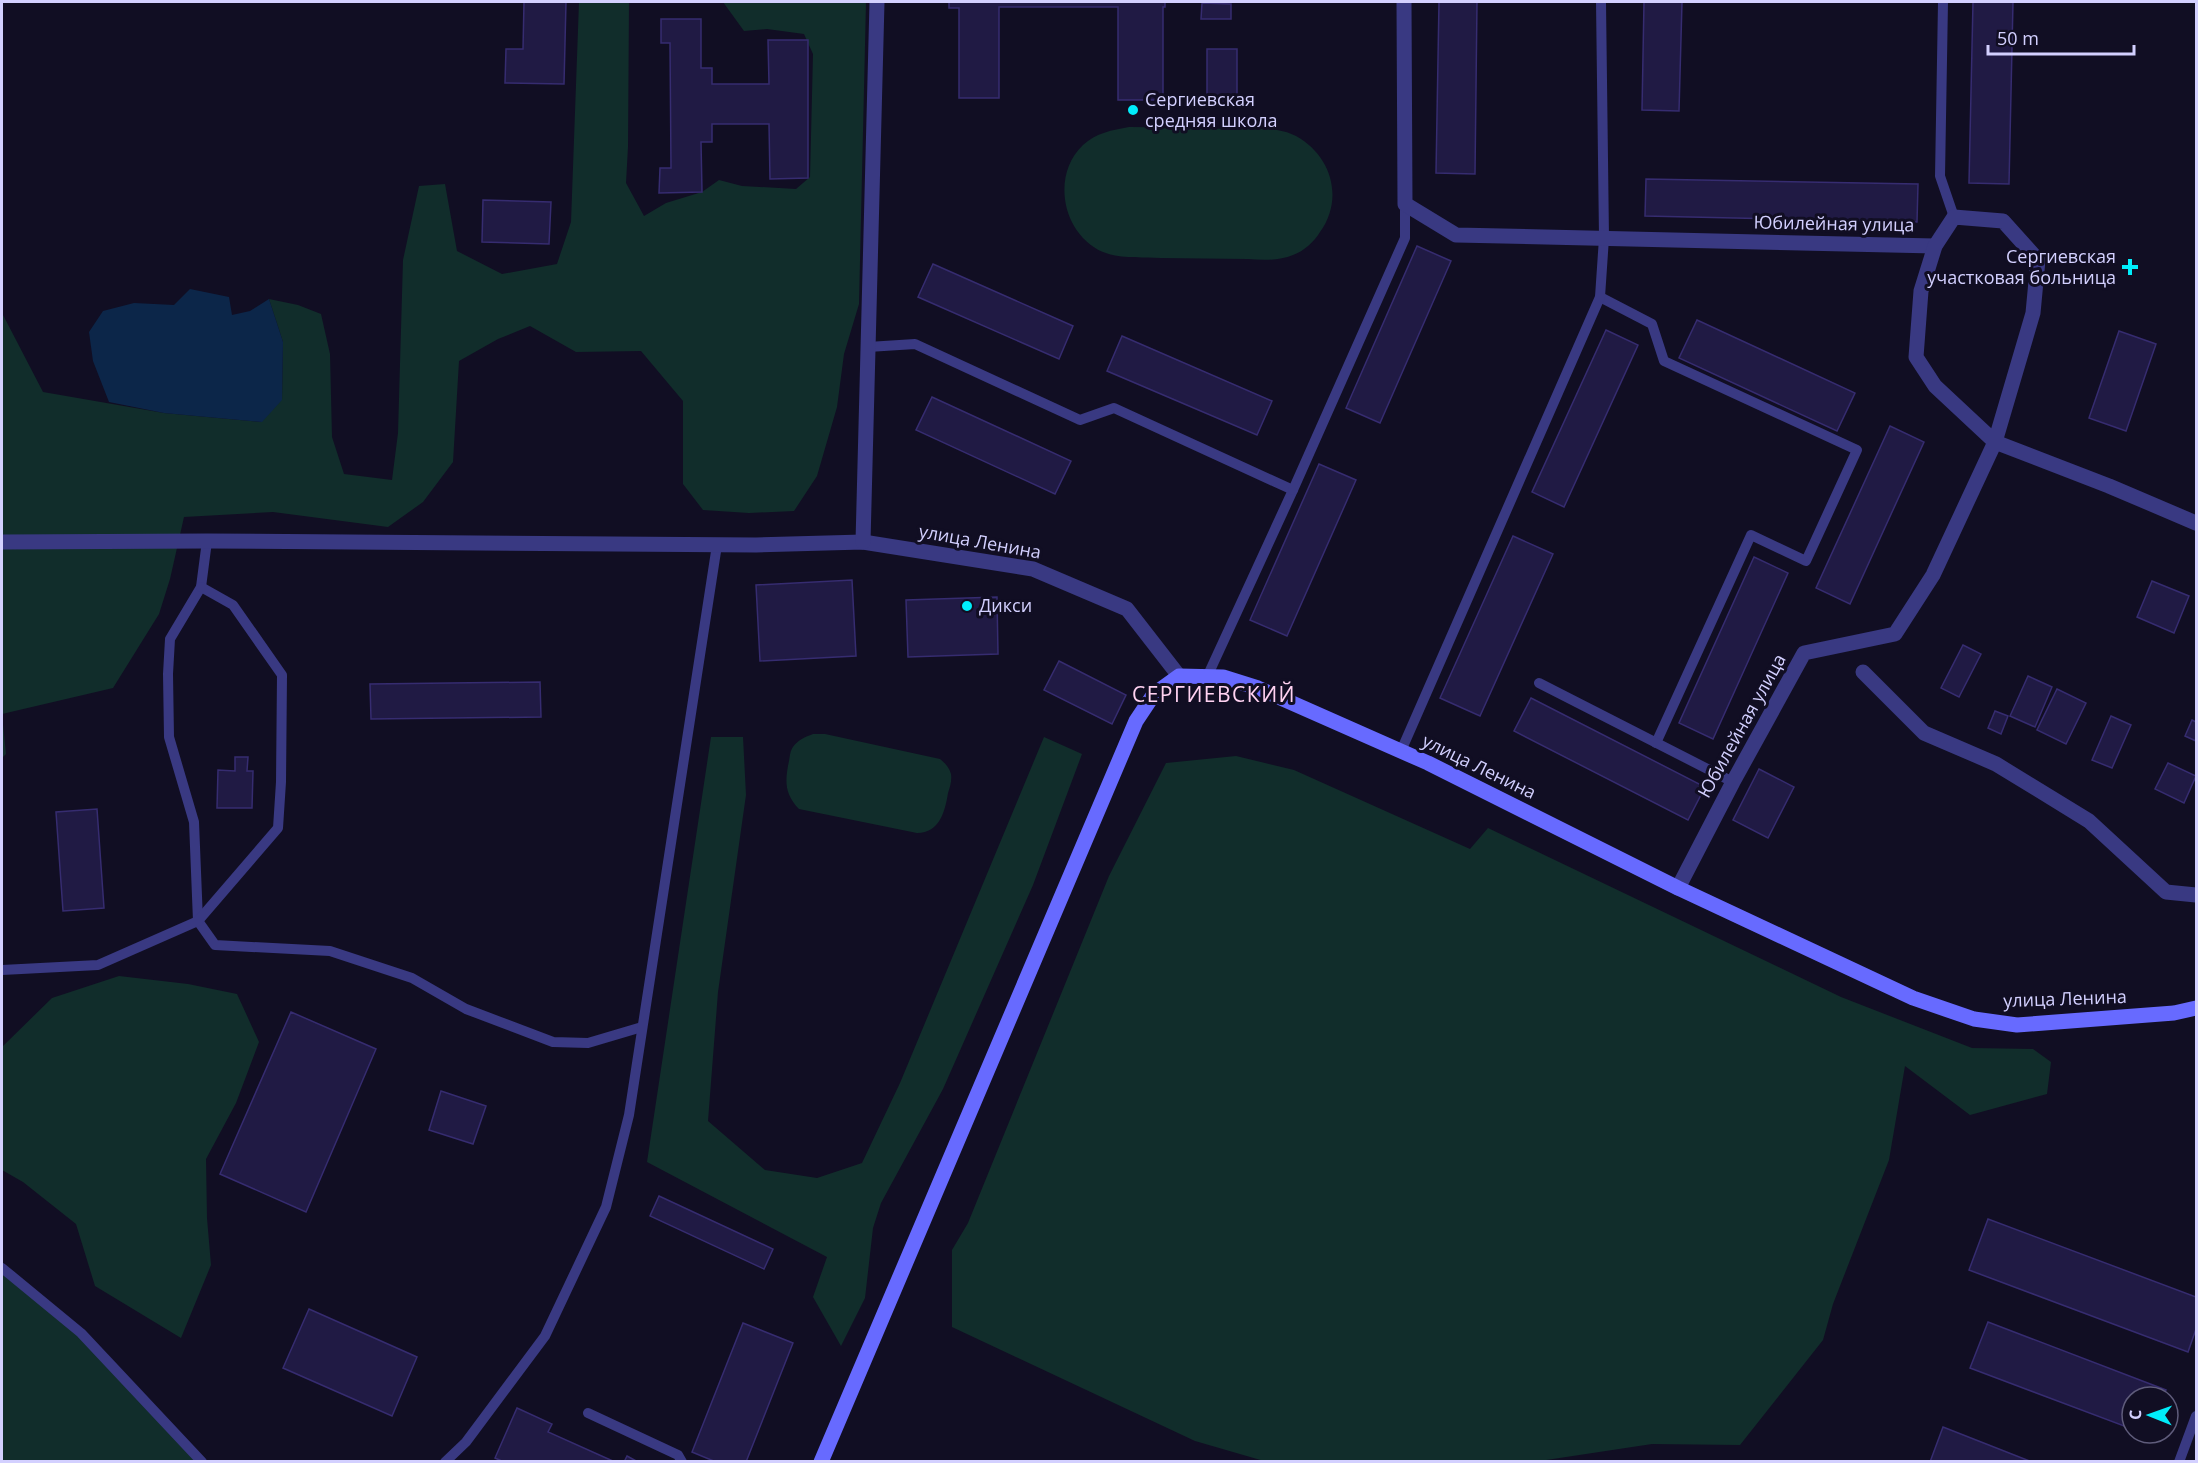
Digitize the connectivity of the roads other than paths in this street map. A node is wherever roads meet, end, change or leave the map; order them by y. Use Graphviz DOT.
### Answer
graph roads {
  1 [pos="877,2"];
  2 [pos="1404,2"];
  3 [pos="1601,2"];
  4 [pos="1944,2"];
  5 [pos="1405,204"];
  6 [pos="1954,217"];
  7 [pos="1604,238"];
  8 [pos="1935,246"];
  9 [pos="1600,297"];
  10 [pos="868,347"];
  11 [pos="1995,442"];
  12 [pos="1293,490"];
  13 [pos="2196,523"];
  14 [pos="207,541"];
  15 [pos="2,542"];
  16 [pos="863,542"];
  17 [pos="717,545"];
  18 [pos="201,587"];
  19 [pos="1863,672"];
  20 [pos="1179,676"];
  21 [pos="1207,677"];
  22 [pos="1539,683"];
  23 [pos="1656,743"];
  24 [pos="1401,751"];
  25 [pos="1733,782"];
  26 [pos="1678,888"];
  27 [pos="2196,895"];
  28 [pos="198,921"];
  29 [pos="2,970"];
  30 [pos="2196,1008"];
  31 [pos="642,1027"];
  32 [pos="2,1268"];
  33 [pos="588,1413"];
  34 [pos="2196,1416"];
  35 [pos="202,1461"];
  36 [pos="445,1461"];
  37 [pos="682,1461"];
  38 [pos="821,1461"];
  39 [pos="2179,1461"];
  1 -- 10 [label="street"];
  2 -- 5 [label="street"];
  3 -- 7 [label="lane"];
  4 -- 6 [label="lane"];
  5 -- 7 [label="street, Юбилейная улица"];
  5 -- 12 [label="lane"];
  6 -- 8 [label="street, Юбилейная улица"];
  6 -- 11 [label="street, Юбилейная улица"];
  7 -- 8 [label="street, Юбилейная улица"];
  7 -- 9 [label="lane"];
  8 -- 11 [label="street"];
  9 -- 23 [label="lane"];
  9 -- 24 [label="lane"];
  10 -- 12 [label="lane"];
  10 -- 16 [label="street"];
  11 -- 13 [label="street"];
  11 -- 25 [label="street, Юбилейная улица"];
  12 -- 21 [label="lane"];
  14 -- 15 [label="street, улица Ленина"];
  14 -- 17 [label="street, улица Ленина"];
  14 -- 18 [label="lane"];
  16 -- 17 [label="street, улица Ленина"];
  16 -- 20 [label="street, улица Ленина"];
  17 -- 31 [label="lane"];
  18 -- 28 [label="lane"];
  18 -- 28 [label="lane"];
  19 -- 27 [label="street"];
  20 -- 21 [label="street, улица Ленина"];
  20 -- 38 [label="street"];
  21 -- 24 [label="street, улица Ленина"];
  22 -- 23 [label="lane"];
  23 -- 25 [label="lane"];
  24 -- 26 [label="street, улица Ленина"];
  25 -- 26 [label="street, Юбилейная улица"];
  26 -- 30 [label="street, улица Ленина"];
  28 -- 29 [label="lane"];
  28 -- 31 [label="lane"];
  31 -- 36 [label="lane"];
  32 -- 35 [label="lane"];
  33 -- 37 [label="lane"];
  34 -- 39 [label="lane"];
}
